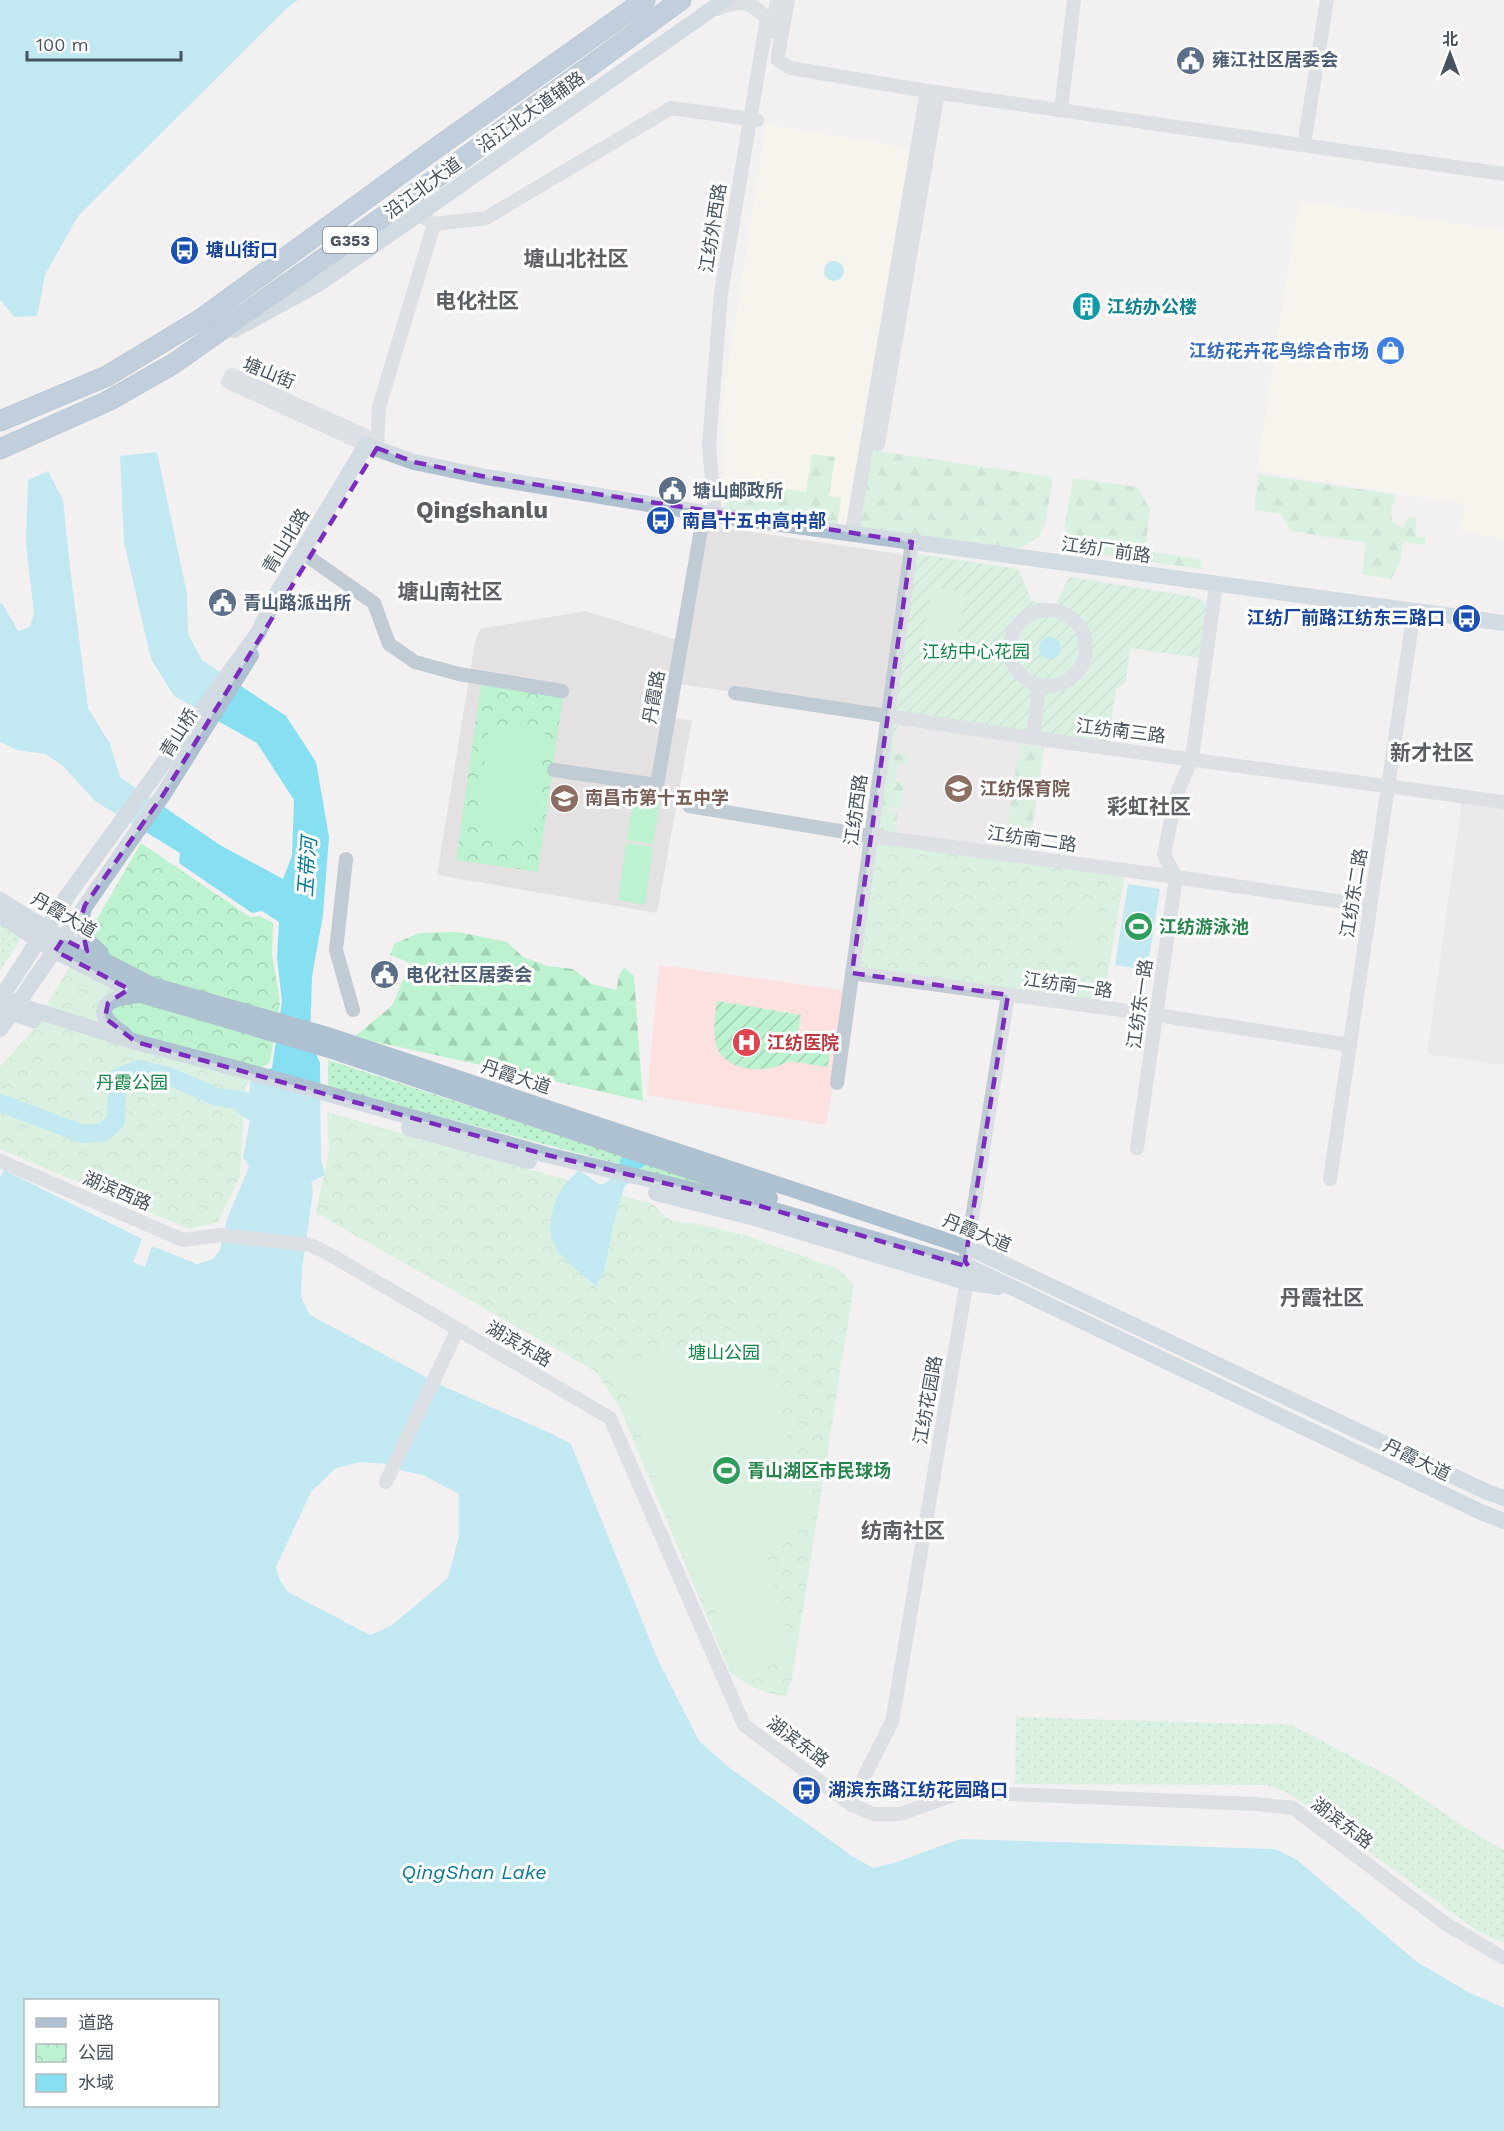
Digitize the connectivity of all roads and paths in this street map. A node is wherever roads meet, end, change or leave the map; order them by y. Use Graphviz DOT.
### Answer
graph roads {
  1 [pos="645,0"];
  2 [pos="681,0"];
  3 [pos="725,0"];
  4 [pos="777,0"];
  5 [pos="788,0"];
  6 [pos="1074,0"];
  7 [pos="1327,0"];
  8 [pos="707,13"];
  9 [pos="932,91"];
  10 [pos="1060,110"];
  11 [pos="753,120"];
  12 [pos="1304,145"];
  13 [pos="1504,174"];
  14 [pos="419,214"];
  15 [pos="434,224"];
  16 [pos="173,364"];
  17 [pos="0,421"];
  18 [pos="878,444"];
  19 [pos="372,446"];
  20 [pos="0,449"];
  21 [pos="714,514"];
  22 [pos="852,532"];
  23 [pos="912,542"];
  24 [pos="310,558"];
  25 [pos="1216,585"];
  26 [pos="1414,611"];
  27 [pos="1504,623"];
  28 [pos="246,656"];
  29 [pos="1040,686"];
  30 [pos="562,691"];
  31 [pos="735,693"];
  32 [pos="887,717"];
  33 [pos="1033,738"];
  34 [pos="1192,758"];
  35 [pos="554,770"];
  36 [pos="1388,786"];
  37 [pos="1504,802"];
  38 [pos="689,806"];
  39 [pos="870,836"];
  40 [pos="346,859"];
  41 [pos="1176,877"];
  42 [pos="68,895"];
  43 [pos="0,899"];
  44 [pos="84,905"];
  45 [pos="1370,906"];
  46 [pos="0,915"];
  47 [pos="42,934"];
  48 [pos="59,945"];
  49 [pos="120,968"];
  50 [pos="852,973"];
  51 [pos="141,995"];
  52 [pos="1008,995"];
  53 [pos="5,1002"];
  54 [pos="353,1010"];
  55 [pos="1157,1015"];
  56 [pos="256,1022"];
  57 [pos="43,1023"];
  58 [pos="0,1029"];
  59 [pos="0,1035"];
  60 [pos="136,1042"];
  61 [pos="1350,1045"];
  62 [pos="252,1077"];
  63 [pos="837,1083"];
  64 [pos="1137,1148"];
  65 [pos="0,1161"];
  66 [pos="1330,1179"];
  67 [pos="221,1235"];
  68 [pos="967,1263"];
  69 [pos="458,1329"];
  70 [pos="389,1476"];
  71 [pos="1504,1498"];
  72 [pos="1504,1521"];
  73 [pos="850,1804"];
  74 [pos="1504,1958"];
  1 -- 17 [label="highway, 沿江北大道 / G353"];
  2 -- 16 [label="highway, 沿江北大道 / G353"];
  3 -- 8 [label="main road, 沿江北大道辅路"];
  4 -- 11 [label="street, 江纺外西路"];
  5 -- 9 [label="street"];
  6 -- 10 [label="street"];
  7 -- 12 [label="street"];
  8 -- 11 [label="street, 江纺外西路"];
  8 -- 14 [label="main road, 沿江北大道辅路"];
  9 -- 10 [label="street"];
  9 -- 18 [label="street"];
  9 -- 22 [label="street"];
  10 -- 12 [label="street"];
  11 -- 15 [label="street"];
  11 -- 21 [label="street, 江纺外西路"];
  12 -- 13 [label="street"];
  14 -- 15 [label="street"];
  14 -- 16 [label="main road, 沿江北大道辅路"];
  15 -- 19 [label="street"];
  16 -- 20 [label="highway, 沿江北大道 / G353"];
  19 -- 19 [label="street, 塘山街"];
  19 -- 21 [label="main road, 塘山街"];
  19 -- 24 [label="main road, 青山北路"];
  19 -- 28 [label="main road, 青山北路"];
  21 -- 22 [label="main road, 江纺厂前路"];
  21 -- 35 [label="street, 丹霞路"];
  22 -- 23 [label="main road, 江纺厂前路"];
  23 -- 25 [label="main road, 江纺厂前路"];
  23 -- 32 [label="street, 江纺西路"];
  24 -- 28 [label="main road, 青山北路"];
  24 -- 30 [label="street"];
  25 -- 26 [label="main road, 江纺厂前路"];
  25 -- 34 [label="street"];
  26 -- 27 [label="main road, 江纺厂前路"];
  26 -- 36 [label="street, 江纺东二路"];
  28 -- 42 [label="main road, 青山桥"];
  28 -- 44 [label="main road, 青山桥, bridge"];
  29 -- 29 [label="street"];
  29 -- 33 [label="street"];
  31 -- 32 [label="street, 江纺南三路"];
  32 -- 33 [label="street, 江纺南三路"];
  32 -- 39 [label="street, 江纺西路"];
  33 -- 34 [label="street, 江纺南三路"];
  34 -- 36 [label="street, 江纺南三路"];
  34 -- 41 [label="street"];
  36 -- 37 [label="street, 江纺南三路"];
  36 -- 45 [label="street, 江纺东二路"];
  38 -- 39 [label="street, 江纺南二路"];
  39 -- 41 [label="street, 江纺南二路"];
  39 -- 50 [label="street, 江纺西路"];
  40 -- 54 [label="street"];
  41 -- 45 [label="street, 江纺南二路"];
  41 -- 55 [label="street, 江纺东一路"];
  42 -- 43 [label="main road"];
  42 -- 47 [label="main road"];
  43 -- 47 [label="main road, 丹霞大道"];
  44 -- 48 [label="main road"];
  44 -- 49 [label="main road"];
  45 -- 61 [label="street, 江纺东二路"];
  46 -- 47 [label="main road, 丹霞大道"];
  47 -- 48 [label="main road, 丹霞大道"];
  47 -- 53 [label="main road"];
  48 -- 49 [label="main road, 丹霞大道"];
  48 -- 51 [label="main road, 丹霞大道"];
  48 -- 53 [label="main road"];
  49 -- 56 [label="main road, 丹霞大道"];
  50 -- 52 [label="street, 江纺南一路"];
  50 -- 63 [label="street, 江纺西路"];
  51 -- 56 [label="main road, 丹霞大道"];
  51 -- 60 [label="main road"];
  52 -- 55 [label="street, 江纺南一路"];
  52 -- 68 [label="street, 江纺花园路"];
  53 -- 57 [label="main road, 丹霞大道"];
  53 -- 58 [label="main road"];
  53 -- 60 [label="main road, 丹霞大道"];
  55 -- 61 [label="street, 江纺南一路"];
  55 -- 64 [label="street, 江纺东一路"];
  56 -- 68 [label="main road, 丹霞大道"];
  57 -- 59 [label="main road"];
  57 -- 62 [label="main road, 丹霞大道"];
  60 -- 62 [label="main road, 丹霞大道"];
  61 -- 66 [label="street, 江纺东二路"];
  62 -- 68 [label="main road, 丹霞大道"];
  65 -- 67 [label="street, 湖滨西路"];
  67 -- 69 [label="street, 湖滨东路"];
  68 -- 71 [label="main road, 丹霞大道"];
  68 -- 72 [label="main road, 丹霞大道"];
  68 -- 73 [label="street, 江纺花园路"];
  69 -- 70 [label="street"];
  69 -- 73 [label="street, 湖滨东路"];
  73 -- 74 [label="street, 湖滨东路"];
}
